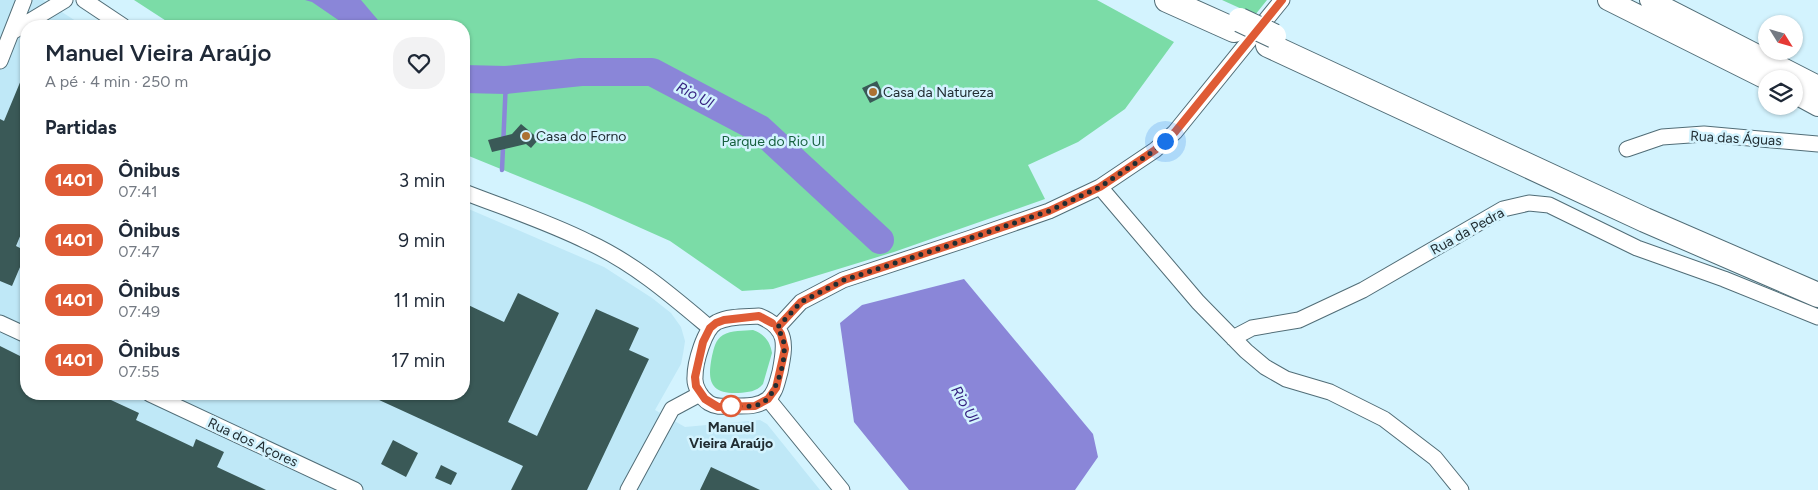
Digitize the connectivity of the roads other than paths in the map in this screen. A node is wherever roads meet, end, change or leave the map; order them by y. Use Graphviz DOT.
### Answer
graph roads {
  1 [pos="24,0"];
  2 [pos="66,0"];
  3 [pos="84,0"];
  4 [pos="1167,0"];
  5 [pos="1195,0"];
  6 [pos="1282,0"];
  7 [pos="1608,0"];
  8 [pos="1653,1"];
  9 [pos="32,20"];
  10 [pos="114,20"];
  11 [pos="1237,25"];
  12 [pos="20,27"];
  13 [pos="12,32"];
  14 [pos="1271,41"];
  15 [pos="0,62"];
  16 [pos="1758,75"];
  17 [pos="1818,86"];
  18 [pos="1803,98"];
  19 [pos="1818,106"];
  20 [pos="1818,144"];
  21 [pos="1627,149"];
  22 [pos="1100,187"];
  23 [pos="470,194"];
  24 [pos="1818,280"];
  25 [pos="1818,295"];
  26 [pos="1818,317"];
  27 [pos="0,323"];
  28 [pos="710,328"];
  29 [pos="777,328"];
  30 [pos="20,332"];
  31 [pos="1233,338"];
  32 [pos="700,394"];
  33 [pos="768,399"];
  34 [pos="163,400"];
  35 [pos="355,490"];
  36 [pos="628,490"];
  37 [pos="842,490"];
  38 [pos="1461,490"];
  1 -- 13 [label="street"];
  2 -- 9 [label="street"];
  3 -- 10 [label="street"];
  4 -- 11 [label="highway"];
  5 -- 11 [label="highway"];
  6 -- 22 [label="street"];
  7 -- 16 [label="main road"];
  8 -- 17 [label="main road"];
  11 -- 14 [label="highway, bridge"];
  12 -- 13 [label="street"];
  13 -- 15 [label="street"];
  14 -- 24 [label="highway"];
  14 -- 25 [label="highway"];
  18 -- 19 [label="main road"];
  20 -- 21 [label="street, Rua das Águas"];
  22 -- 29 [label="street"];
  22 -- 31 [label="street"];
  23 -- 28 [label="street"];
  26 -- 31 [label="street, Rua da Pedra"];
  27 -- 30 [label="street"];
  28 -- 29 [label="street"];
  28 -- 32 [label="street"];
  29 -- 33 [label="street"];
  31 -- 38 [label="street"];
  32 -- 33 [label="street"];
  32 -- 36 [label="street"];
  33 -- 37 [label="street"];
  34 -- 35 [label="street, Rua dos Açores"];
}
